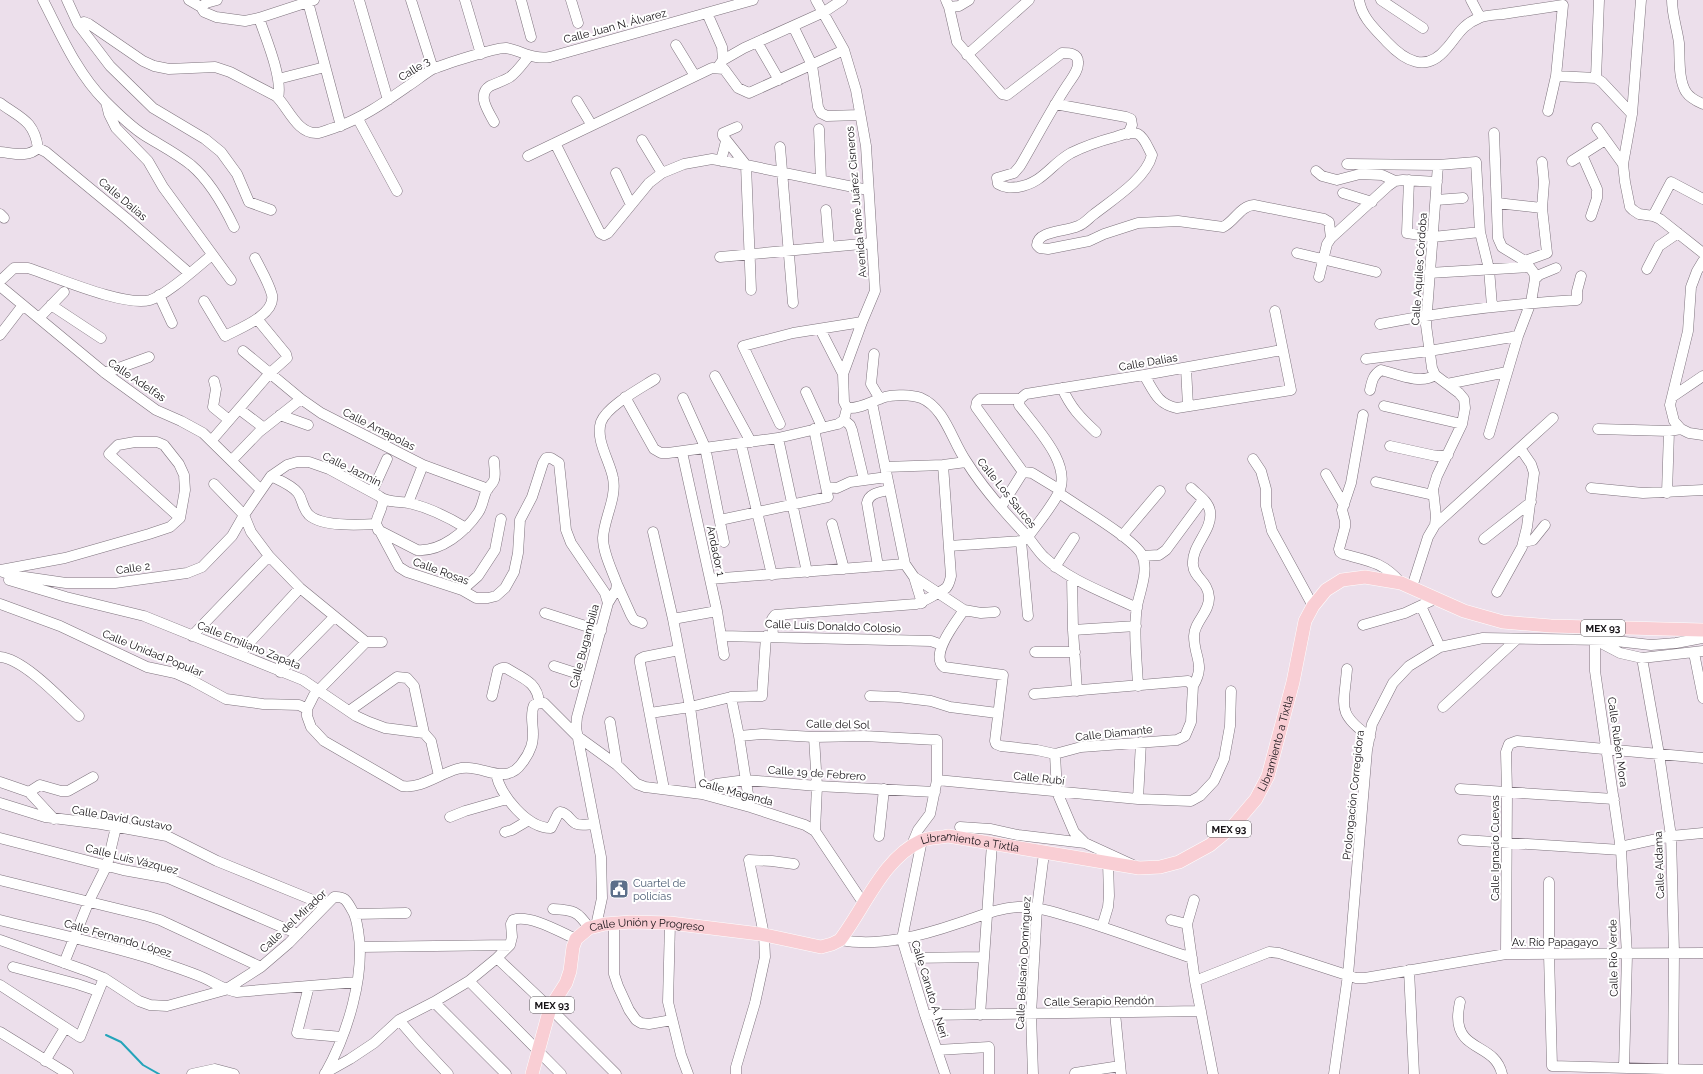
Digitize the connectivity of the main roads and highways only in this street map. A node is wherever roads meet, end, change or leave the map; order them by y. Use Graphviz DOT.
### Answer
graph roads {
  1 [pos="1703,630"];
  2 [pos="840,940"];
  3 [pos="534,1073"];
  1 -- 2 [label="main road, Libramiento a Tixtla / MEX 93"];
  2 -- 3 [label="main road, Calle Unión y Progreso / MEX 93"];
}
